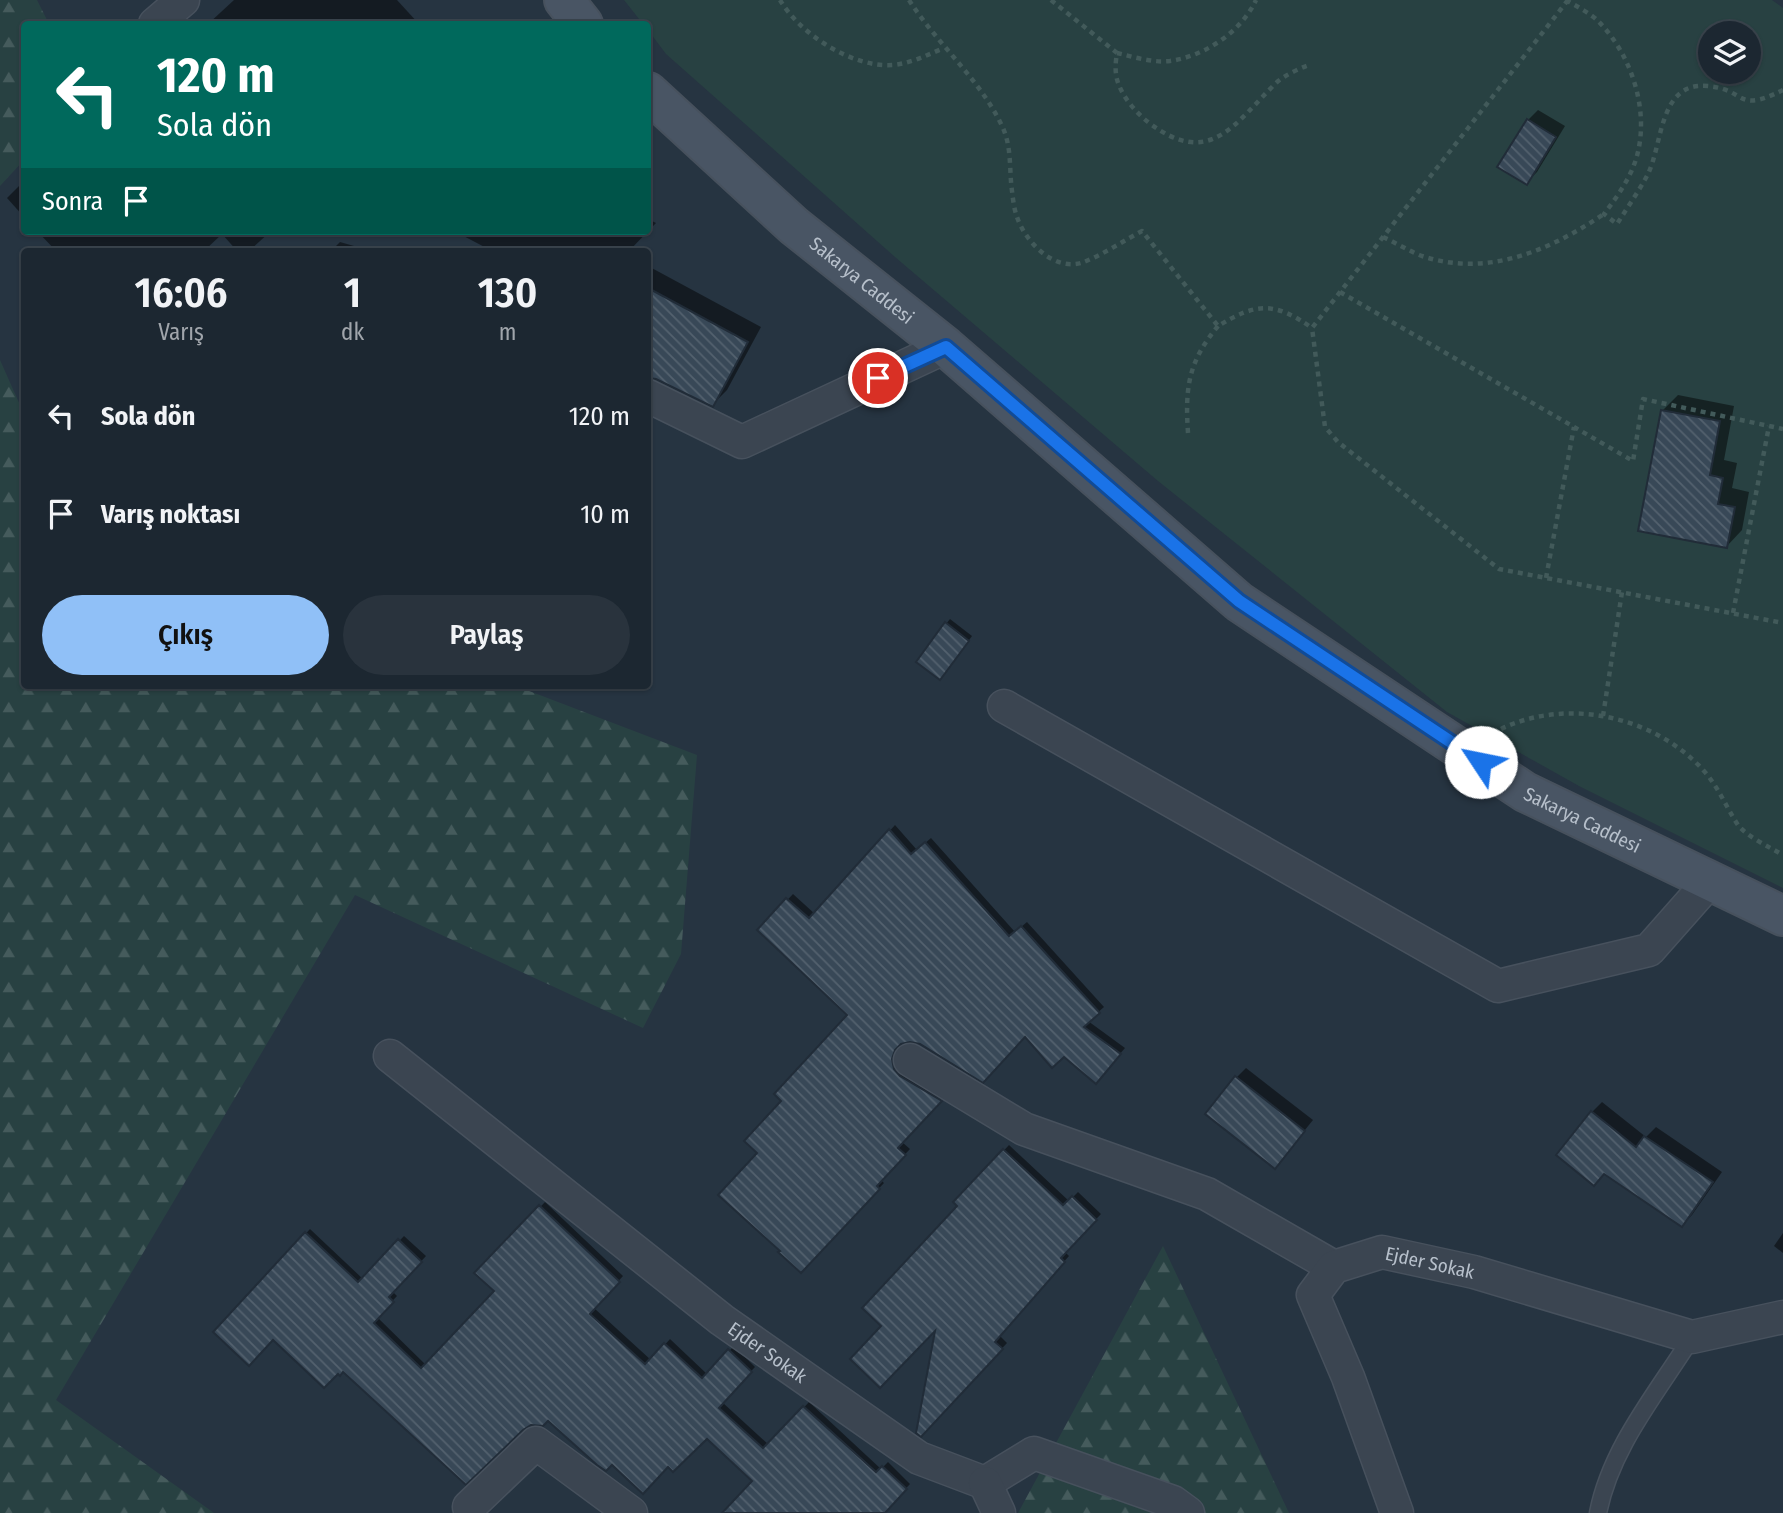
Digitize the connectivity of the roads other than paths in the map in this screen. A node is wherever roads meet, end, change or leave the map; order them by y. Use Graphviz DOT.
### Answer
graph roads {
  1 [pos="183,0"];
  2 [pos="564,0"];
  3 [pos="158,21"];
  4 [pos="581,21"];
  5 [pos="651,95"];
  6 [pos="946,347"];
  7 [pos="651,397"];
  8 [pos="1004,706"];
  9 [pos="1710,881"];
  10 [pos="1783,916"];
  11 [pos="390,1056"];
  12 [pos="910,1060"];
  13 [pos="1334,1267"];
  14 [pos="1783,1317"];
  15 [pos="1692,1337"];
  16 [pos="985,1483"];
  17 [pos="469,1507"];
  18 [pos="631,1513"];
  19 [pos="999,1513"];
  20 [pos="1188,1513"];
  21 [pos="1397,1513"];
  22 [pos="1598,1513"];
  1 -- 3 [label="street"];
  2 -- 4 [label="main road"];
  5 -- 6 [label="main road, Sakarya Caddesi"];
  6 -- 7 [label="street"];
  6 -- 9 [label="main road, Sakarya Caddesi"];
  8 -- 9 [label="street"];
  9 -- 10 [label="main road, Sakarya Caddesi"];
  11 -- 16 [label="street, Ejder Sokak"];
  12 -- 13 [label="street"];
  13 -- 15 [label="street, Ejder Sokak"];
  13 -- 21 [label="street"];
  14 -- 15 [label="street, Ejder Sokak"];
  15 -- 22 [label="lane"];
  16 -- 19 [label="street"];
  16 -- 20 [label="street"];
  17 -- 18 [label="street"];
}
